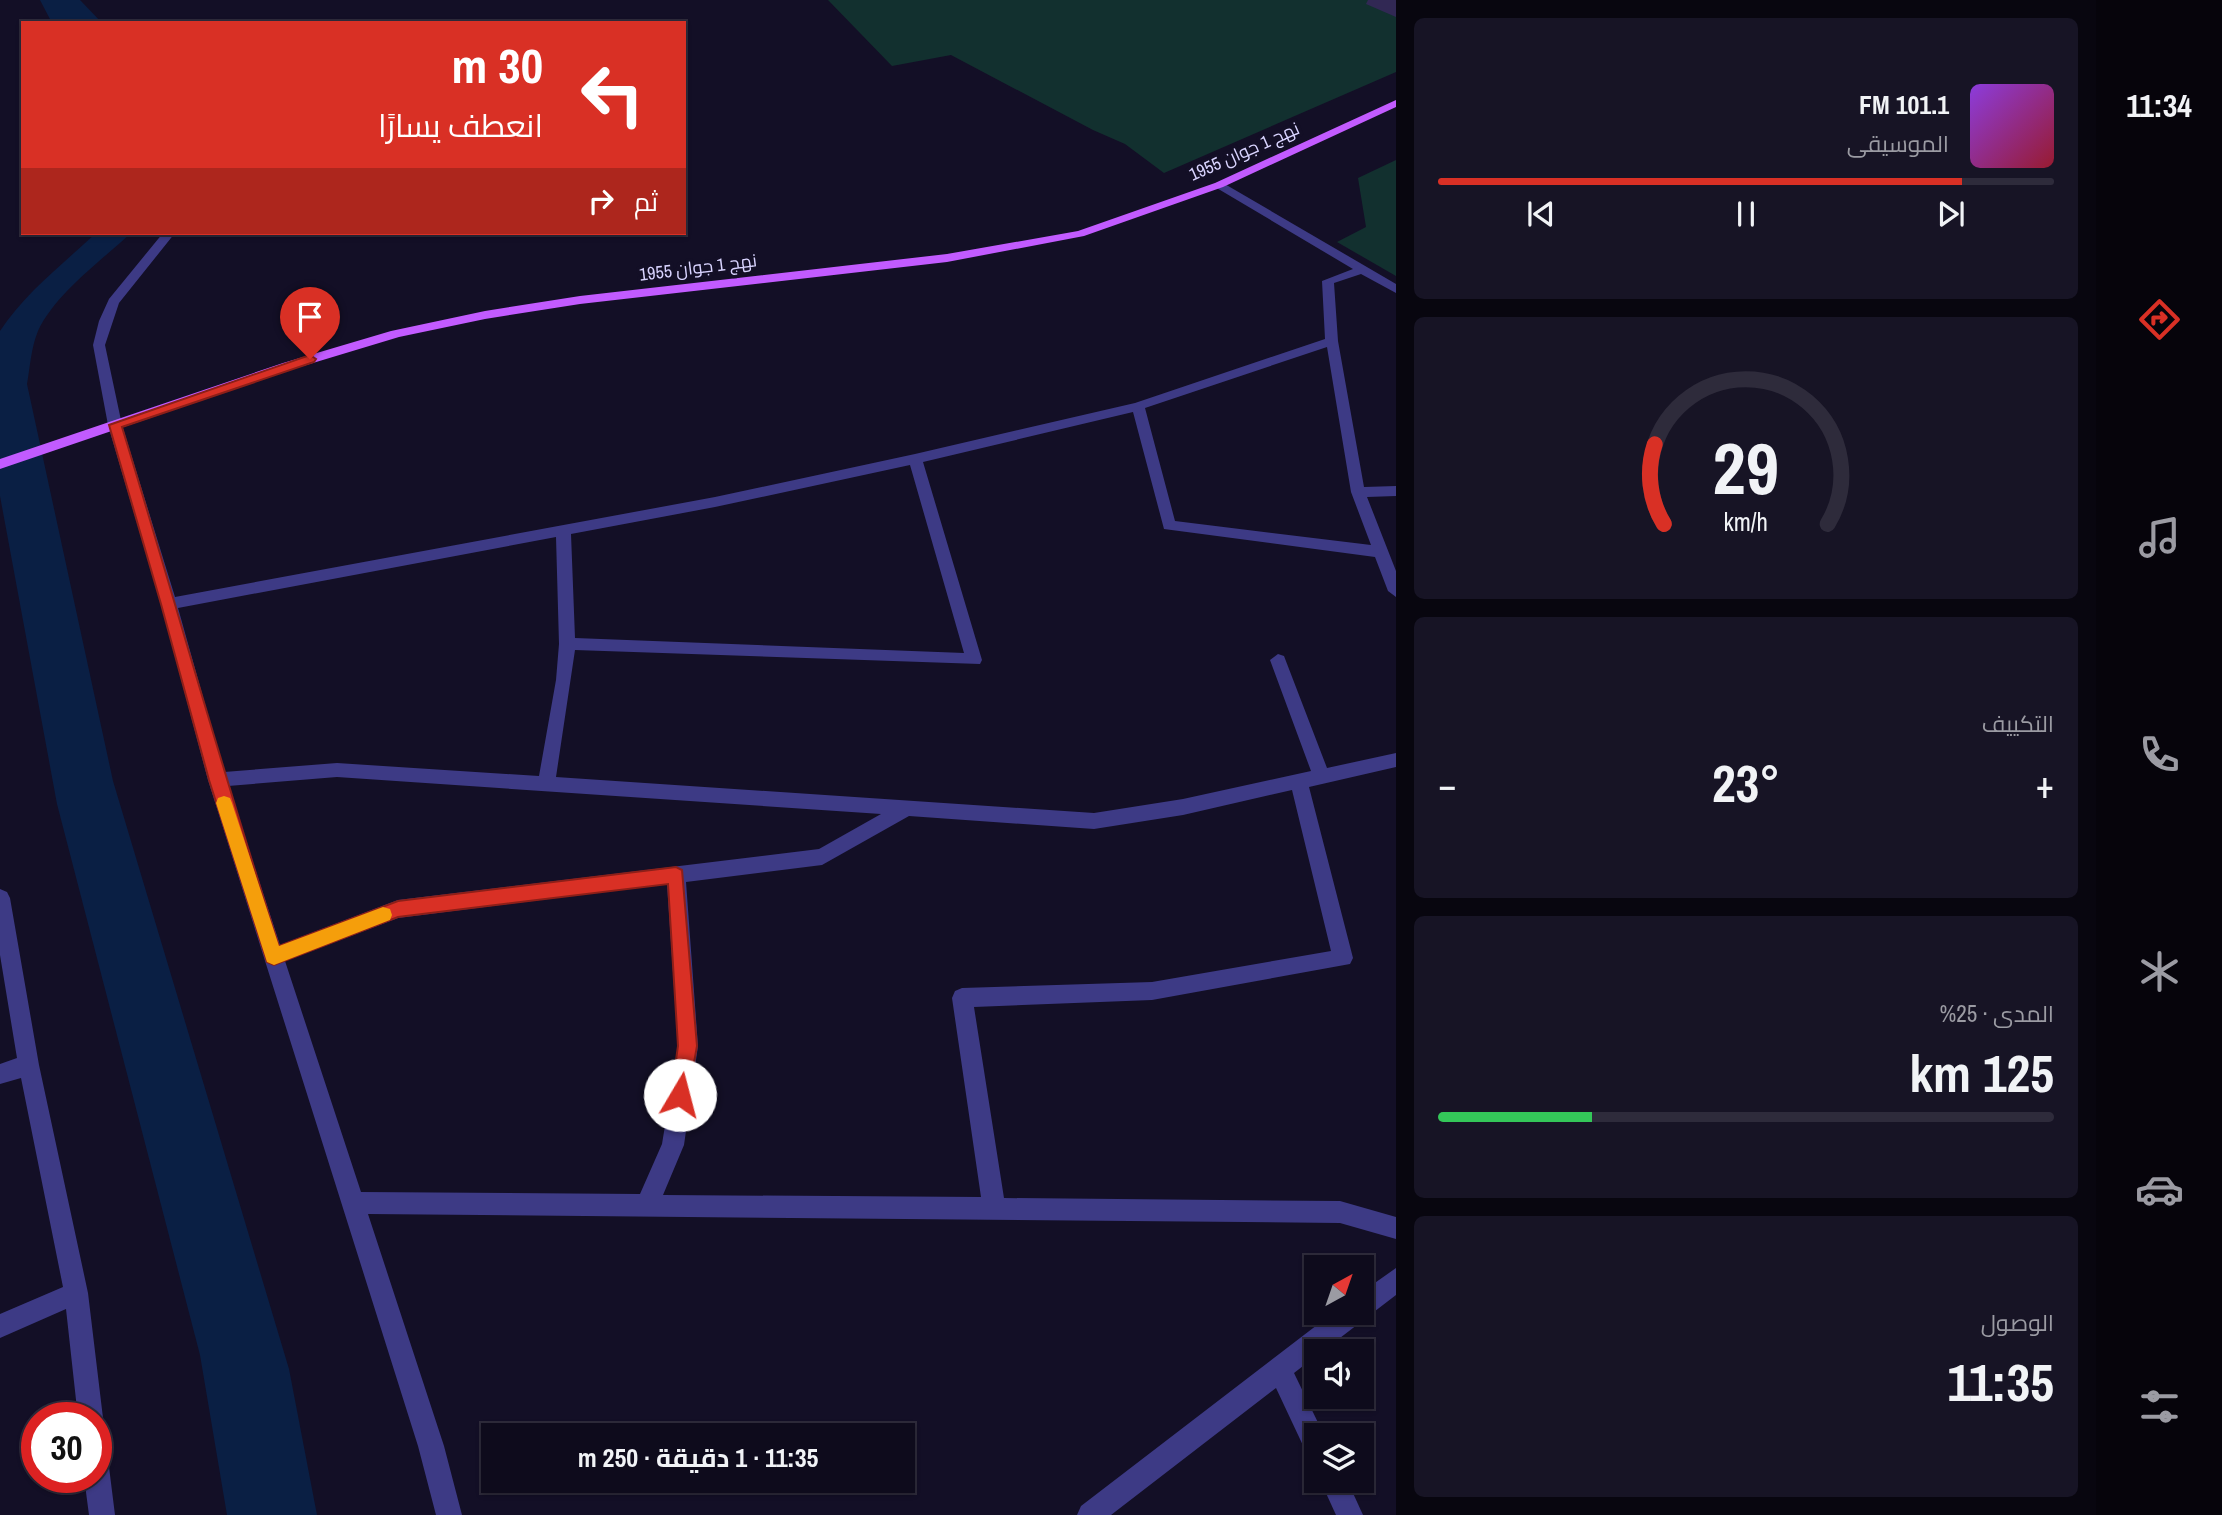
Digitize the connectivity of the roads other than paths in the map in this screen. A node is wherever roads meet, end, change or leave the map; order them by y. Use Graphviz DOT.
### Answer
graph roads {
  1 [pos="1396,103"];
  2 [pos="1219,185"];
  3 [pos="167,235"];
  4 [pos="1363,269"];
  5 [pos="1396,289"];
  6 [pos="1332,341"];
  7 [pos="1138,406"];
  8 [pos="115,425"];
  9 [pos="915,459"];
  10 [pos="0,464"];
  11 [pos="1396,491"];
  12 [pos="1358,492"];
  13 [pos="562,531"];
  14 [pos="1381,552"];
  15 [pos="1396,591"];
  16 [pos="169,604"];
  17 [pos="567,644"];
  18 [pos="1278,660"];
  19 [pos="1396,760"];
  20 [pos="1321,776"];
  21 [pos="217,780"];
  22 [pos="1299,781"];
  23 [pos="546,784"];
  24 [pos="906,808"];
  25 [pos="676,875"];
  26 [pos="0,898"];
  27 [pos="274,957"];
  28 [pos="29,1065"];
  29 [pos="0,1074"];
  30 [pos="352,1203"];
  31 [pos="647,1205"];
  32 [pos="994,1208"];
  33 [pos="1396,1228"];
  34 [pos="1396,1280"];
  35 [pos="76,1293"];
  36 [pos="1374,1297"];
  37 [pos="1337,1325"];
  38 [pos="0,1326"];
  39 [pos="1280,1370"];
  40 [pos="88,1402"];
  41 [pos="1305,1423"];
  42 [pos="99,1493"];
  43 [pos="1340,1493"];
  44 [pos="102,1515"];
  45 [pos="449,1515"];
  46 [pos="1090,1515"];
  47 [pos="1350,1515"];
  1 -- 2 [label="main road, نهج 1 جوان 1955"];
  2 -- 4 [label="street"];
  2 -- 8 [label="main road, نهج 1 جوان 1955"];
  3 -- 8 [label="street"];
  4 -- 5 [label="street"];
  4 -- 6 [label="street"];
  6 -- 7 [label="street"];
  6 -- 12 [label="street"];
  7 -- 9 [label="street"];
  7 -- 14 [label="street"];
  8 -- 10 [label="main road, نهج 1 جوان 1955"];
  8 -- 16 [label="street"];
  9 -- 13 [label="street"];
  9 -- 17 [label="street"];
  11 -- 12 [label="street"];
  12 -- 14 [label="street"];
  13 -- 16 [label="street"];
  13 -- 17 [label="street"];
  14 -- 15 [label="street"];
  16 -- 21 [label="street"];
  17 -- 23 [label="street"];
  18 -- 20 [label="street"];
  19 -- 20 [label="street"];
  20 -- 22 [label="street"];
  21 -- 23 [label="street"];
  21 -- 27 [label="street"];
  22 -- 24 [label="street"];
  22 -- 32 [label="street"];
  23 -- 24 [label="street"];
  24 -- 25 [label="street"];
  25 -- 27 [label="street"];
  25 -- 31 [label="street"];
  26 -- 28 [label="street"];
  27 -- 30 [label="street"];
  28 -- 29 [label="street"];
  28 -- 35 [label="street"];
  30 -- 31 [label="street"];
  30 -- 45 [label="street"];
  31 -- 32 [label="street"];
  32 -- 33 [label="street"];
  34 -- 36 [label="street"];
  35 -- 38 [label="street"];
  35 -- 40 [label="street"];
  37 -- 39 [label="street"];
  39 -- 41 [label="street"];
  39 -- 46 [label="street"];
  42 -- 44 [label="street"];
  43 -- 47 [label="street"];
}
